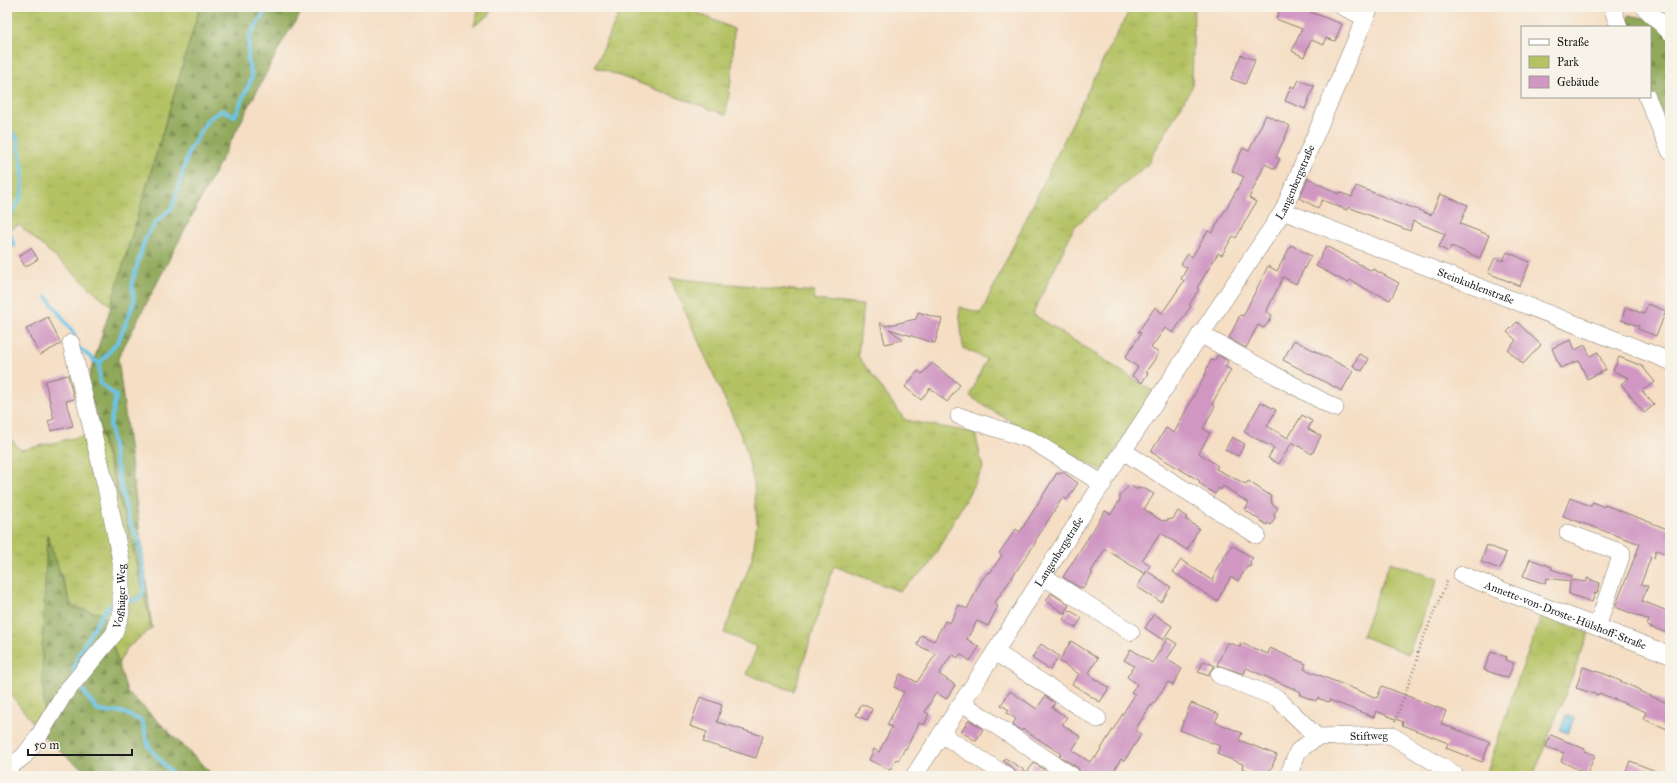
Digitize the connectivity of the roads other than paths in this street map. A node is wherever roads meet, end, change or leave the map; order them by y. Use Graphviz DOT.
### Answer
graph roads {
  1 [pos="1343,7"];
  2 [pos="1612,7"];
  3 [pos="1644,7"];
  4 [pos="1368,12"];
  5 [pos="1618,26"];
  6 [pos="1670,32"];
  7 [pos="1647,98"];
  8 [pos="1670,151"];
  9 [pos="1282,211"];
  10 [pos="1200,334"];
  11 [pos="71,343"];
  12 [pos="1670,360"];
  13 [pos="1335,408"];
  14 [pos="959,416"];
  15 [pos="1123,451"];
  16 [pos="1103,484"];
  17 [pos="1568,533"];
  18 [pos="1257,534"];
  19 [pos="1462,575"];
  20 [pos="1044,577"];
  21 [pos="1597,627"];
  22 [pos="1131,632"];
  23 [pos="995,652"];
  24 [pos="1670,655"];
  25 [pos="1219,675"];
  26 [pos="962,703"];
  27 [pos="1098,719"];
  28 [pos="941,734"];
  29 [pos="1317,737"];
  30 [pos="7,769"];
  31 [pos="916,775"];
  32 [pos="1006,776"];
  33 [pos="1072,776"];
  34 [pos="1288,776"];
  35 [pos="1456,776"];
  1 -- 4 [label="street, Langenbergstraße"];
  2 -- 5 [label="street"];
  3 -- 6 [label="street"];
  4 -- 9 [label="street, Langenbergstraße"];
  7 -- 8 [label="street"];
  9 -- 10 [label="street, Langenbergstraße"];
  9 -- 12 [label="street, Steinkuhlenstraße"];
  10 -- 13 [label="street"];
  10 -- 15 [label="street, Langenbergstraße"];
  11 -- 30 [label="street, Voßhäger Weg"];
  14 -- 16 [label="street"];
  15 -- 16 [label="street, Langenbergstraße"];
  15 -- 18 [label="street"];
  16 -- 20 [label="street, Langenbergstraße"];
  17 -- 21 [label="street"];
  19 -- 21 [label="street, Annette-von-Droste-Hülshoff-Straße"];
  20 -- 22 [label="street"];
  20 -- 23 [label="street, Langenbergstraße"];
  21 -- 24 [label="street, Annette-von-Droste-Hülshoff-Straße"];
  23 -- 26 [label="street, Langenbergstraße"];
  23 -- 27 [label="street"];
  25 -- 29 [label="street"];
  26 -- 28 [label="street, Langenbergstraße"];
  26 -- 33 [label="street"];
  28 -- 31 [label="street, Langenbergstraße"];
  28 -- 32 [label="street"];
  29 -- 34 [label="street"];
  29 -- 35 [label="street, Stiftweg"];
}
